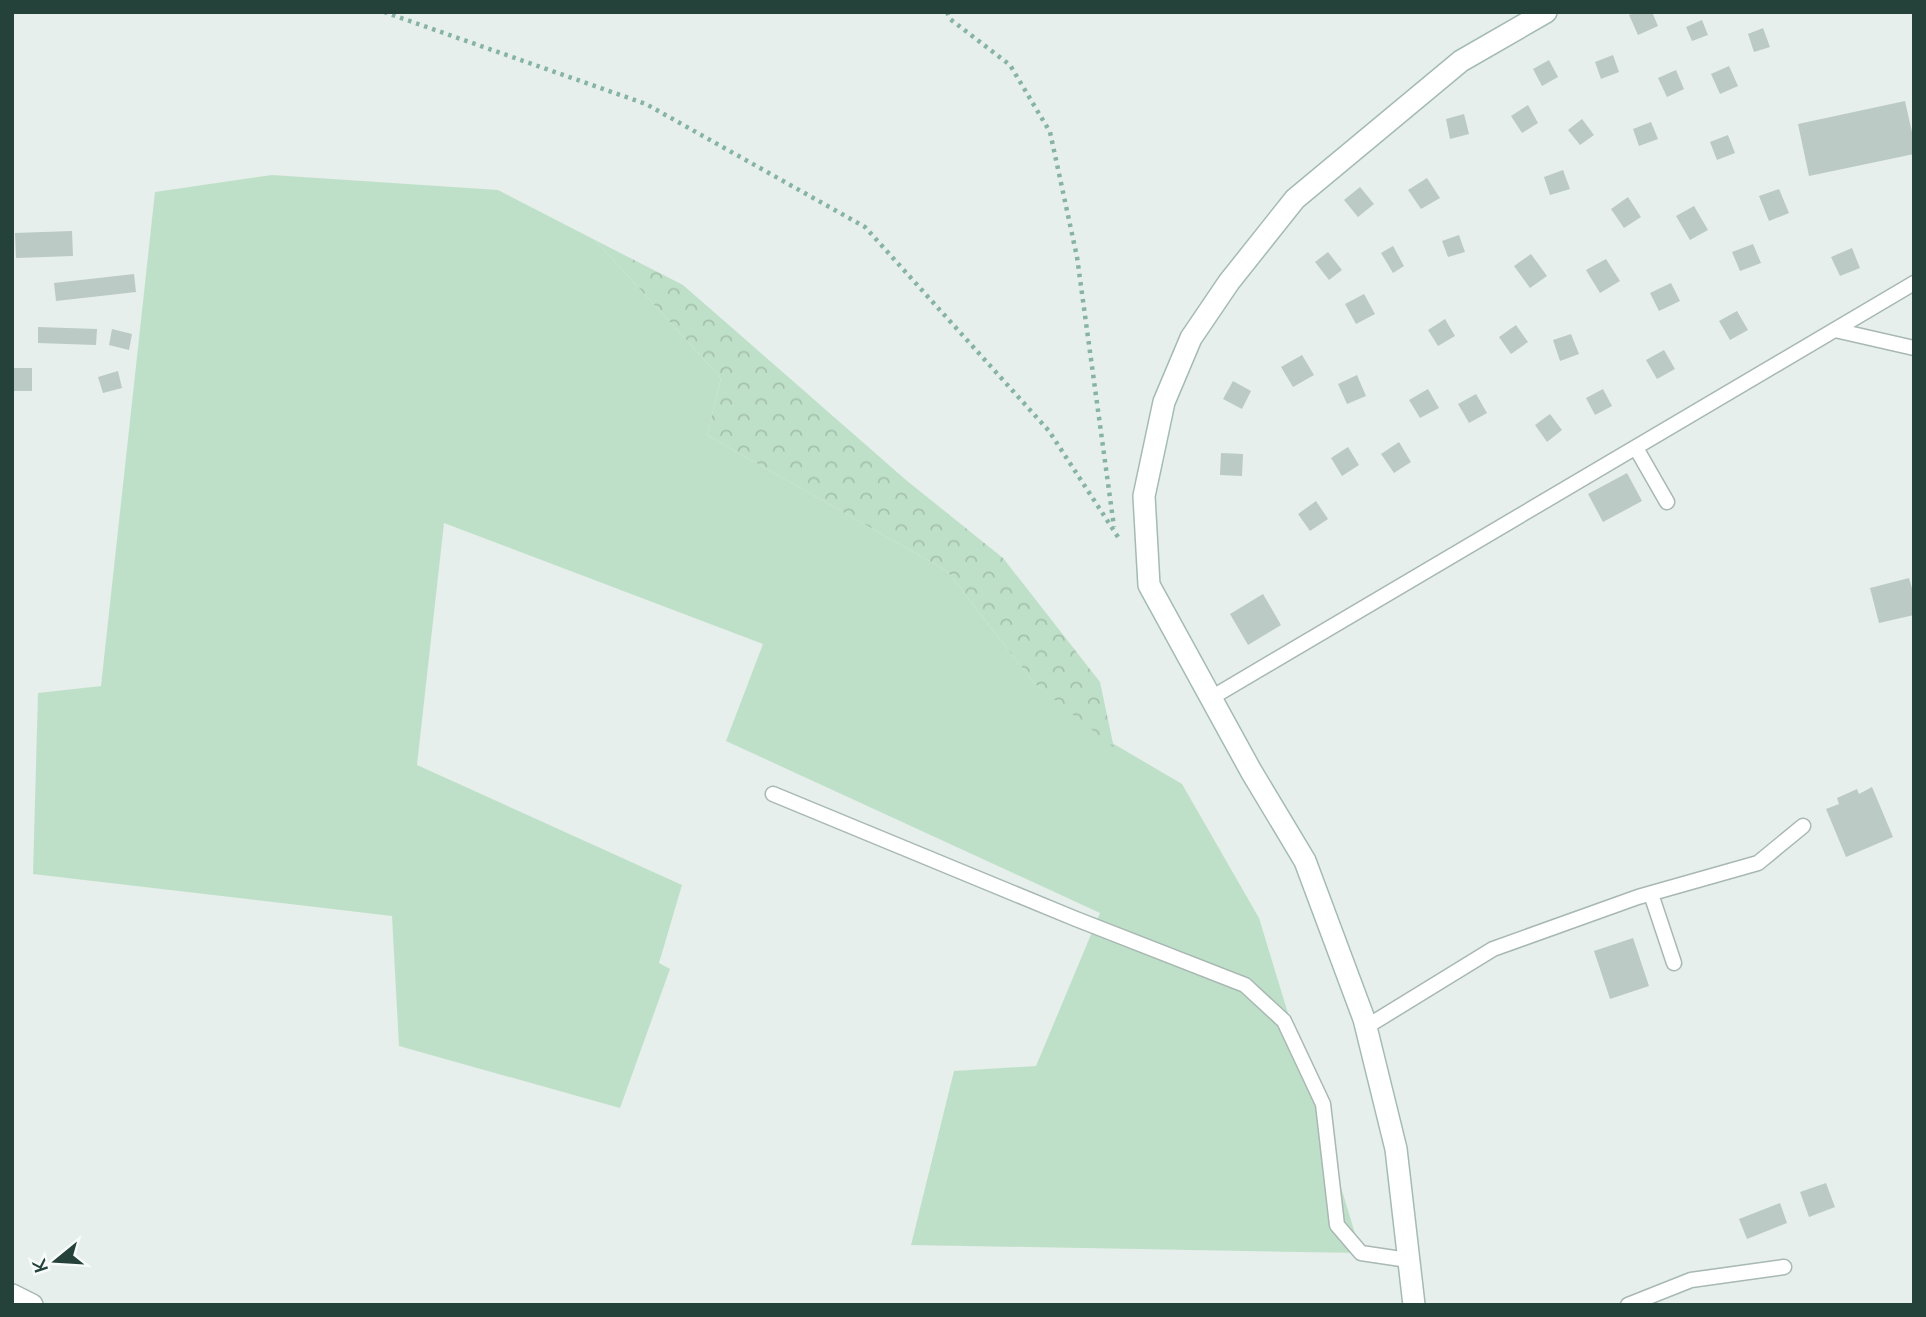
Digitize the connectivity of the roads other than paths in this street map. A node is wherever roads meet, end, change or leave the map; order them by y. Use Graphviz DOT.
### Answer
graph roads {
  1 [pos="1546,12"];
  2 [pos="1914,284"];
  3 [pos="1835,330"];
  4 [pos="1914,348"];
  5 [pos="1636,448"];
  6 [pos="1667,502"];
  7 [pos="1212,698"];
  8 [pos="774,794"];
  9 [pos="1803,826"];
  10 [pos="1651,894"];
  11 [pos="1674,963"];
  12 [pos="1366,1027"];
  13 [pos="1408,1260"];
  14 [pos="1784,1267"];
  15 [pos="12,1295"];
  16 [pos="32,1305"];
  17 [pos="1414,1305"];
  18 [pos="1628,1305"];
  1 -- 7 [label="street"];
  2 -- 3 [label="lane"];
  3 -- 4 [label="lane"];
  3 -- 5 [label="lane"];
  5 -- 6 [label="lane"];
  5 -- 7 [label="lane"];
  7 -- 12 [label="street"];
  8 -- 13 [label="lane"];
  9 -- 10 [label="lane"];
  10 -- 11 [label="lane"];
  10 -- 12 [label="lane"];
  12 -- 13 [label="street"];
  13 -- 17 [label="street"];
  14 -- 18 [label="lane"];
  15 -- 16 [label="street"];
}
